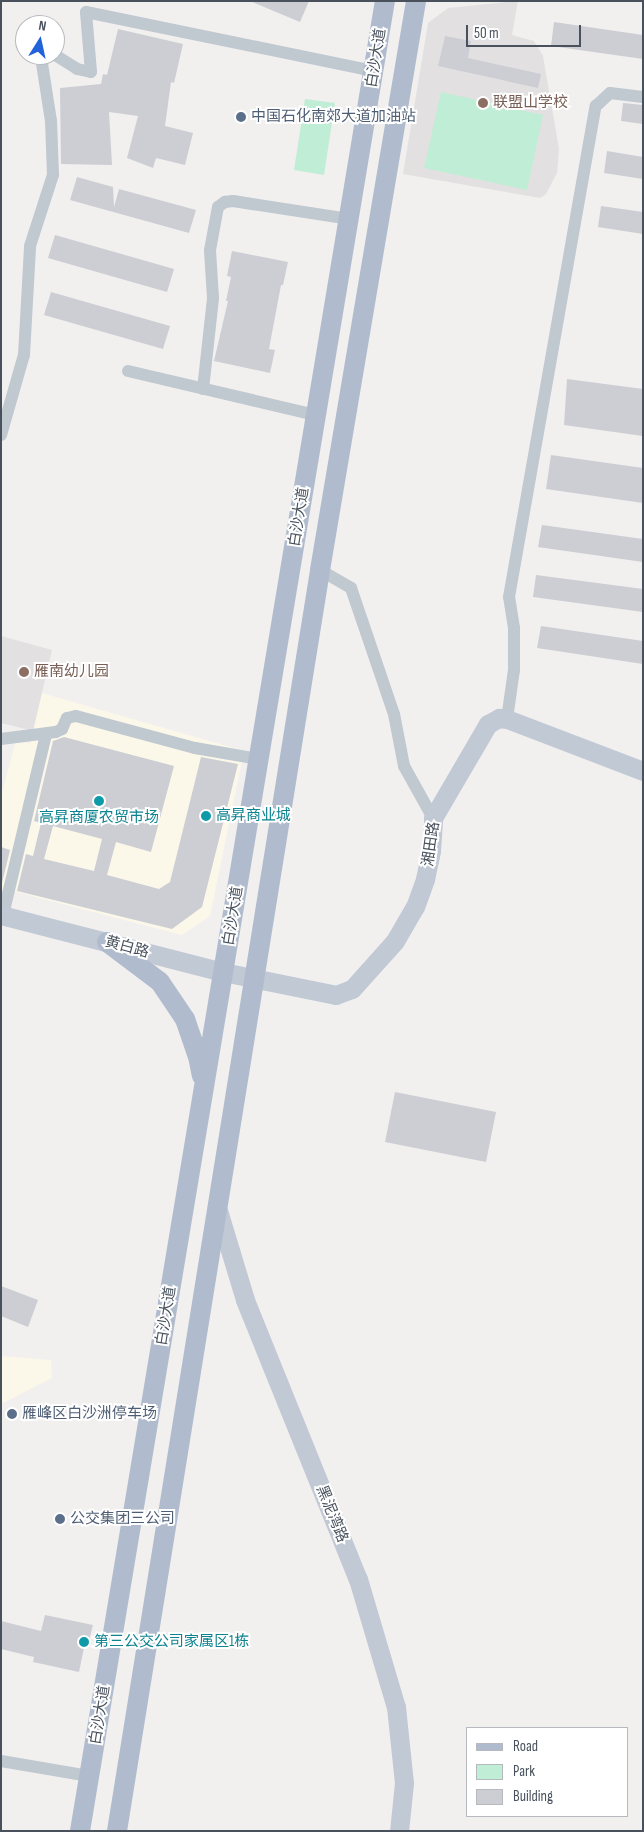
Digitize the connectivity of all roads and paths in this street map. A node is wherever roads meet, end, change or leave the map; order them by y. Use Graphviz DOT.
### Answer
graph roads {
  1 [pos="385,1"];
  2 [pos="416,1"];
  3 [pos="65,61"];
  4 [pos="42,65"];
  5 [pos="373,71"];
  6 [pos="643,97"];
  7 [pos="349,219"];
  8 [pos="128,371"];
  9 [pos="203,389"];
  10 [pos="316,415"];
  11 [pos="1,435"];
  12 [pos="320,570"];
  13 [pos="507,719"];
  14 [pos="46,734"];
  15 [pos="1,739"];
  16 [pos="259,759"];
  17 [pos="643,771"];
  18 [pos="433,818"];
  19 [pos="2,915"];
  20 [pos="107,942"];
  21 [pos="223,972"];
  22 [pos="253,979"];
  23 [pos="204,1087"];
  24 [pos="217,1207"];
  25 [pos="1,1760"];
  26 [pos="89,1776"];
  27 [pos="80,1831"];
  28 [pos="117,1831"];
  29 [pos="399,1831"];
  1 -- 5 [label="main road, 白沙大道"];
  2 -- 12 [label="main road, 白沙大道"];
  3 -- 5 [label="street"];
  4 -- 11 [label="street"];
  5 -- 7 [label="main road, 白沙大道"];
  6 -- 13 [label="street"];
  7 -- 9 [label="street"];
  7 -- 10 [label="main road, 白沙大道"];
  8 -- 9 [label="street"];
  9 -- 10 [label="street"];
  10 -- 16 [label="main road, 白沙大道"];
  12 -- 18 [label="street"];
  12 -- 22 [label="main road, 白沙大道"];
  13 -- 17 [label="street"];
  13 -- 18 [label="street, 湘田路"];
  14 -- 15 [label="street"];
  14 -- 16 [label="street"];
  14 -- 19 [label="street"];
  16 -- 21 [label="main road, 白沙大道"];
  18 -- 22 [label="street, 湘田路"];
  19 -- 20 [label="street, 黄白路"];
  20 -- 21 [label="street, 黄白路"];
  20 -- 23 [label="main road"];
  21 -- 22 [label="street, 黄白路"];
  21 -- 23 [label="main road, 白沙大道"];
  22 -- 24 [label="main road, 白沙大道"];
  23 -- 26 [label="main road, 白沙大道"];
  24 -- 28 [label="main road, 白沙大道"];
  24 -- 29 [label="street, 黑泥湾路"];
  25 -- 26 [label="street"];
  26 -- 27 [label="main road, 白沙大道"];
}
